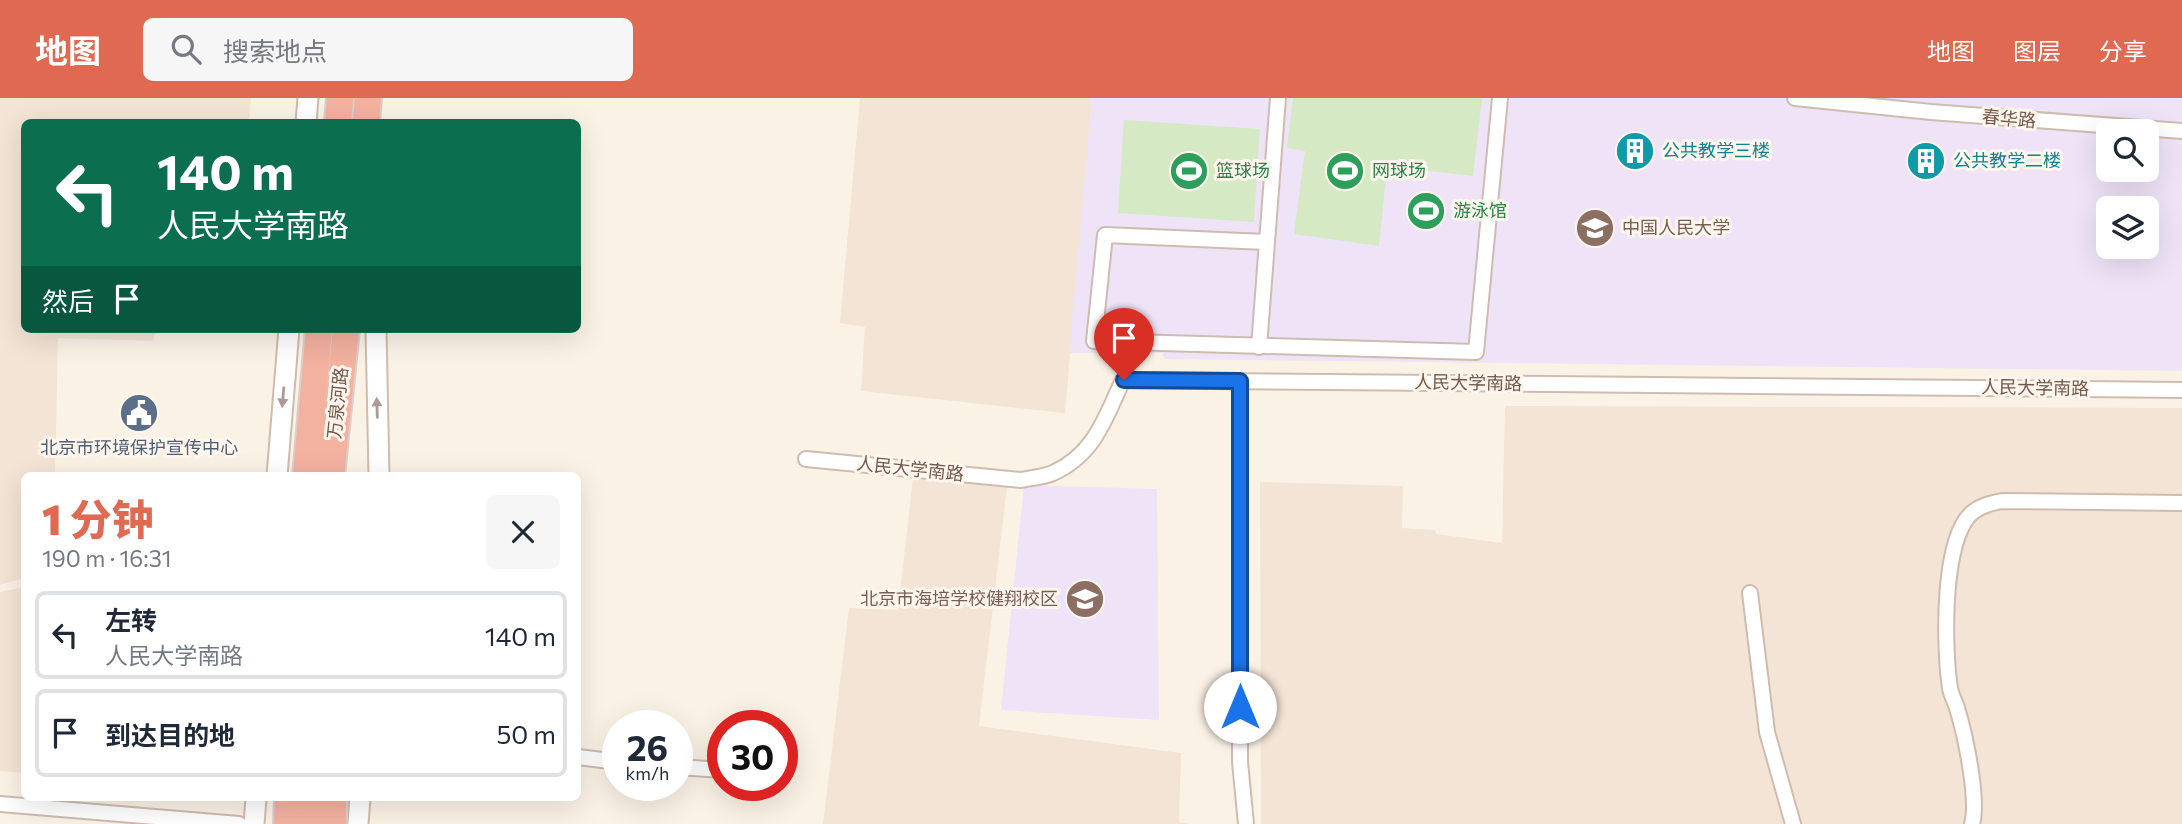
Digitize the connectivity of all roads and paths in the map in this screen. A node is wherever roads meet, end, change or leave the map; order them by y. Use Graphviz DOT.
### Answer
graph roads {
  1 [pos="308,98"];
  2 [pos="341,98"];
  3 [pos="368,98"];
  4 [pos="380,98"];
  5 [pos="1278,98"];
  6 [pos="1500,98"];
  7 [pos="1795,98"];
  8 [pos="306,119"];
  9 [pos="338,119"];
  10 [pos="366,119"];
  11 [pos="377,119"];
  12 [pos="2182,131"];
  13 [pos="1266,242"];
  14 [pos="289,333"];
  15 [pos="319,333"];
  16 [pos="346,333"];
  17 [pos="376,333"];
  18 [pos="1259,347"];
  19 [pos="341,377"];
  20 [pos="1240,381"];
  21 [pos="313,387"];
  22 [pos="2182,390"];
  23 [pos="806,459"];
  24 [pos="277,472"];
  25 [pos="297,472"];
  26 [pos="306,472"];
  27 [pos="331,472"];
  28 [pos="343,472"];
  29 [pos="379,472"];
  30 [pos="2182,503"];
  31 [pos="1750,593"];
  32 [pos="581,757"];
  33 [pos="602,760"];
  34 [pos="256,801"];
  35 [pos="288,801"];
  36 [pos="312,801"];
  37 [pos="333,801"];
  38 [pos="360,801"];
  39 [pos="0,804"];
  40 [pos="239,824"];
  41 [pos="254,824"];
  42 [pos="287,824"];
  43 [pos="311,824"];
  44 [pos="332,824"];
  45 [pos="358,824"];
  46 [pos="1246,824"];
  47 [pos="1793,824"];
  48 [pos="1972,824"];
  1 -- 8 [label="street"];
  2 -- 9 [label="highway"];
  3 -- 10 [label="highway"];
  4 -- 11 [label="street"];
  5 -- 13 [label="street"];
  6 -- 18 [label="street"];
  7 -- 12 [label="street, 春华路"];
  13 -- 18 [label="street"];
  13 -- 18 [label="street"];
  14 -- 24 [label="street, one-way"];
  15 -- 21 [label="highway, 万泉河路"];
  16 -- 19 [label="highway, 万泉河路"];
  29 -- 17 [label="street, 万泉河路, one-way"];
  19 -- 27 [label="highway, 万泉河路"];
  19 -- 28 [label="highway"];
  20 -- 22 [label="street, 人民大学南路"];
  20 -- 23 [label="street, 人民大学南路"];
  20 -- 46 [label="street"];
  21 -- 25 [label="highway"];
  21 -- 26 [label="highway, 万泉河路"];
  30 -- 48 [label="street"];
  31 -- 47 [label="street"];
  32 -- 33 [label="street"];
  34 -- 41 [label="street"];
  35 -- 42 [label="highway"];
  36 -- 43 [label="highway"];
  37 -- 44 [label="highway"];
  38 -- 45 [label="street"];
  39 -- 40 [label="street"];
}
